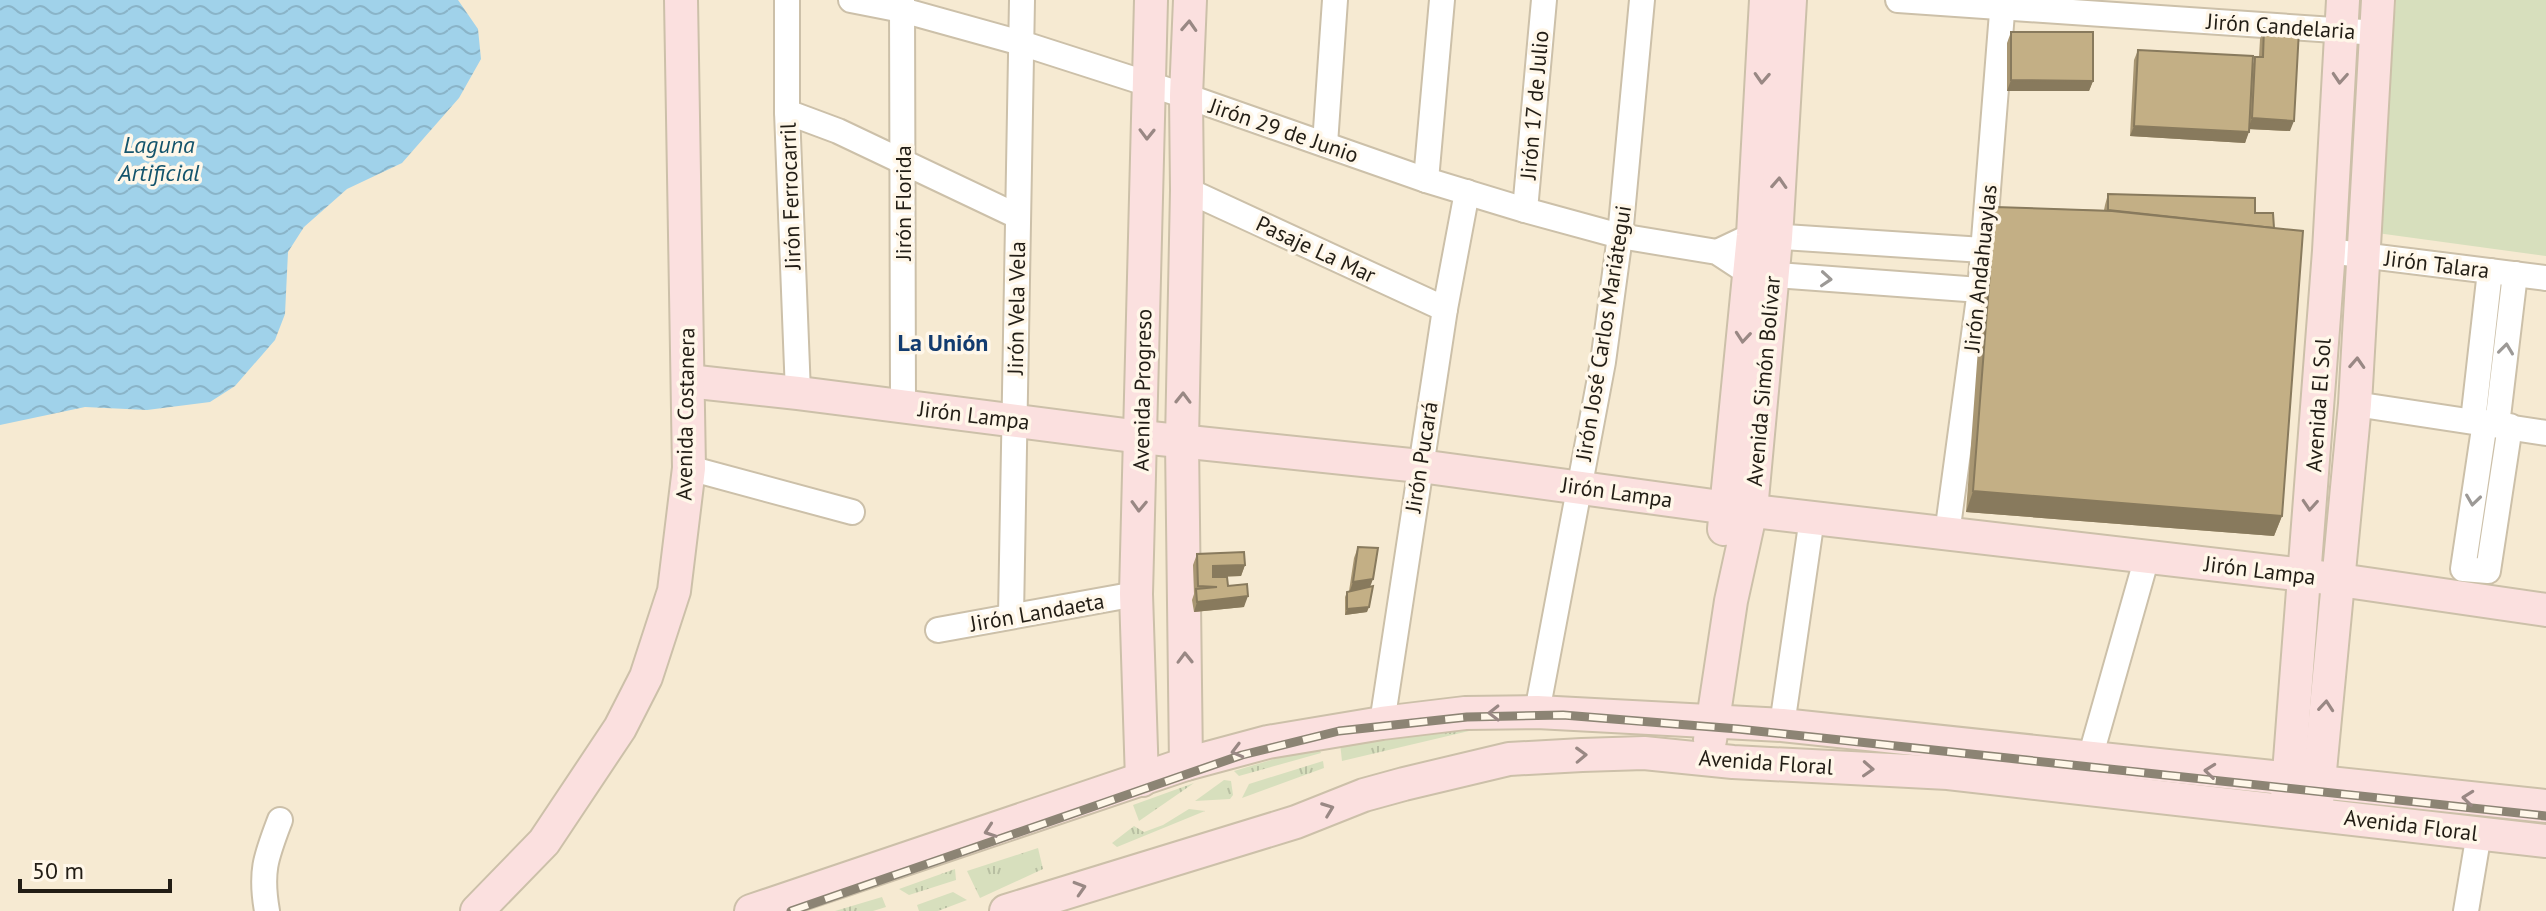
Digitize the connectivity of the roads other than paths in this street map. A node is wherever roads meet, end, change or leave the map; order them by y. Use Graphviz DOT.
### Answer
graph roads {
  1 [pos="681,0"];
  2 [pos="787,0"];
  3 [pos="851,0"];
  4 [pos="1022,0"];
  5 [pos="1151,0"];
  6 [pos="1190,0"];
  7 [pos="1335,0"];
  8 [pos="1442,0"];
  9 [pos="1544,0"];
  10 [pos="1642,0"];
  11 [pos="1766,0"];
  12 [pos="1790,0"];
  13 [pos="1898,0"];
  14 [pos="2378,0"];
  15 [pos="2003,4"];
  16 [pos="902,5"];
  17 [pos="2343,15"];
  18 [pos="2378,33"];
  19 [pos="1021,43"];
  20 [pos="1148,84"];
  21 [pos="1186,96"];
  22 [pos="787,112"];
  23 [pos="1325,144"];
  24 [pos="904,161"];
  25 [pos="1426,180"];
  26 [pos="1187,190"];
  27 [pos="1467,192"];
  28 [pos="1525,210"];
  29 [pos="1017,216"];
  30 [pos="1620,236"];
  31 [pos="1764,236"];
  32 [pos="1983,250"];
  33 [pos="2329,251"];
  34 [pos="1717,252"];
  35 [pos="2364,255"];
  36 [pos="2490,271"];
  37 [pos="1761,274"];
  38 [pos="2515,274"];
  39 [pos="2546,278"];
  40 [pos="1980,290"];
  41 [pos="1445,309"];
  42 [pos="688,381"];
  43 [pos="798,393"];
  44 [pos="2355,404"];
  45 [pos="903,406"];
  46 [pos="1014,420"];
  47 [pos="2491,423"];
  48 [pos="2546,433"];
  49 [pos="1141,437"];
  50 [pos="1182,441"];
  51 [pos="1420,466"];
  52 [pos="689,468"];
  53 [pos="1579,486"];
  54 [pos="1739,509"];
  55 [pos="852,512"];
  56 [pos="1812,518"];
  57 [pos="1947,534"];
  58 [pos="2147,557"];
  59 [pos="2305,575"];
  60 [pos="2338,580"];
  61 [pos="1136,594"];
  62 [pos="2546,610"];
  63 [pos="1011,616"];
  64 [pos="938,630"];
  65 [pos="1537,712"];
  66 [pos="1701,720"];
  67 [pos="1382,723"];
  68 [pos="1782,725"];
  69 [pos="2090,758"];
  70 [pos="1698,759"];
  71 [pos="1186,764"];
  72 [pos="1142,780"];
  73 [pos="2302,797"];
  74 [pos="2546,806"];
  75 [pos="280,820"];
  76 [pos="2479,833"];
  77 [pos="2546,841"];
  78 [pos="267,911"];
  79 [pos="477,911"];
  80 [pos="751,911"];
  81 [pos="1006,911"];
  82 [pos="2466,911"];
  1 -- 42 [label="street, Avenida Costanera"];
  2 -- 22 [label="street, Jirón Ferrocarril"];
  3 -- 16 [label="street, Jirón 29 de Junio"];
  4 -- 19 [label="street, Jirón Vela Vela"];
  5 -- 20 [label="street, Avenida Progreso"];
  21 -- 6 [label="street, Avenida Progreso, one-way"];
  7 -- 23 [label="street"];
  8 -- 25 [label="street"];
  9 -- 28 [label="street, Jirón 17 de Julio"];
  10 -- 30 [label="street, Jirón José Carlos Mariátegui"];
  11 -- 31 [label="street, Avenida Simón Bolívar, one-way"];
  31 -- 12 [label="street, Avenida Simón Bolívar, one-way"];
  13 -- 15 [label="street, Jirón Candelaria"];
  14 -- 18 [label="street, Avenida El Sol"];
  15 -- 17 [label="street, Jirón Candelaria"];
  15 -- 32 [label="street, Jirón Andahuaylas"];
  16 -- 19 [label="street, Jirón 29 de Junio"];
  16 -- 24 [label="street, Jirón Florida"];
  17 -- 18 [label="street, Jirón Candelaria"];
  17 -- 33 [label="street, Avenida El Sol, one-way"];
  18 -- 35 [label="street, Avenida El Sol"];
  19 -- 20 [label="street, Jirón 29 de Junio"];
  19 -- 29 [label="street, Jirón Vela Vela"];
  20 -- 21 [label="street, Jirón 29 de Junio"];
  20 -- 49 [label="street, Avenida Progreso, one-way"];
  21 -- 23 [label="street, Jirón 29 de Junio"];
  21 -- 26 [label="street, Avenida Progreso"];
  22 -- 24 [label="street"];
  22 -- 43 [label="street, Jirón Ferrocarril"];
  23 -- 25 [label="street, Jirón 29 de Junio"];
  24 -- 29 [label="street"];
  24 -- 45 [label="street, Jirón Florida"];
  25 -- 27 [label="street, Jirón 29 de Junio"];
  26 -- 41 [label="street, Pasaje La Mar"];
  50 -- 26 [label="street, Avenida Progreso, one-way"];
  27 -- 28 [label="street, Jirón 29 de Junio"];
  27 -- 41 [label="street, Jirón Pucará"];
  28 -- 30 [label="street, Jirón 29 de Junio"];
  29 -- 46 [label="street, Jirón Vela Vela"];
  30 -- 34 [label="street, Jirón 29 de Junio"];
  30 -- 53 [label="street, Jirón José Carlos Mariátegui"];
  31 -- 32 [label="street"];
  31 -- 34 [label="street"];
  31 -- 37 [label="street, Avenida Simón Bolívar"];
  32 -- 40 [label="street, Jirón Andahuaylas"];
  33 -- 35 [label="street, Jirón Talara"];
  33 -- 59 [label="street, Avenida El Sol, one-way"];
  34 -- 37 [label="street, Jirón 29 de Junio"];
  35 -- 36 [label="street, Jirón Talara"];
  44 -- 35 [label="street, Avenida El Sol, one-way"];
  36 -- 38 [label="street, Jirón Talara"];
  36 -- 47 [label="street"];
  37 -- 40 [label="street, Jirón 29 de Junio, one-way"];
  37 -- 54 [label="street, Avenida Simón Bolívar"];
  38 -- 39 [label="street, Jirón Talara"];
  47 -- 38 [label="street, one-way"];
  40 -- 57 [label="street, Jirón Andahuaylas"];
  41 -- 51 [label="street, Jirón Pucará"];
  42 -- 43 [label="street, Jirón Lampa"];
  42 -- 52 [label="street, Avenida Costanera"];
  43 -- 45 [label="street, Jirón Lampa"];
  44 -- 47 [label="street"];
  44 -- 60 [label="street, Avenida El Sol"];
  45 -- 46 [label="street, Jirón Lampa"];
  46 -- 49 [label="street, Jirón Lampa"];
  46 -- 63 [label="street, Jirón Vela Vela"];
  47 -- 47 [label="street, one-way"];
  47 -- 48 [label="street"];
  49 -- 50 [label="street, Jirón Lampa"];
  49 -- 61 [label="street, Avenida Progreso, one-way"];
  50 -- 51 [label="street, Jirón Lampa"];
  71 -- 50 [label="street, Avenida Progreso, one-way"];
  51 -- 53 [label="street, Jirón Lampa"];
  51 -- 67 [label="street, Jirón Pucará"];
  52 -- 55 [label="street"];
  52 -- 79 [label="street, Avenida Costanera"];
  53 -- 54 [label="street, Jirón Lampa"];
  53 -- 65 [label="street, Jirón José Carlos Mariátegui"];
  54 -- 56 [label="street, Jirón Lampa"];
  54 -- 66 [label="street, Avenida Simón Bolívar"];
  56 -- 57 [label="street, Jirón Lampa"];
  56 -- 68 [label="street"];
  57 -- 58 [label="street, Jirón Lampa"];
  58 -- 59 [label="street, Jirón Lampa"];
  58 -- 69 [label="street"];
  59 -- 60 [label="street, Jirón Lampa"];
  59 -- 73 [label="street, Avenida El Sol"];
  60 -- 62 [label="street, Jirón Lampa"];
  73 -- 60 [label="street, Avenida El Sol, one-way"];
  61 -- 63 [label="street, Jirón Landaeta"];
  61 -- 72 [label="street, Avenida Progreso"];
  63 -- 64 [label="street, Jirón Landaeta"];
  65 -- 66 [label="street, Avenida Floral"];
  65 -- 67 [label="street, Avenida Floral, one-way"];
  66 -- 68 [label="street, Avenida Floral"];
  66 -- 70 [label="street, Avenida Simón Bolívar"];
  67 -- 71 [label="street, Avenida Floral, one-way"];
  68 -- 69 [label="street, Avenida Floral"];
  73 -- 69 [label="street, Avenida Floral, one-way"];
  70 -- 73 [label="street, Avenida Floral, one-way"];
  81 -- 70 [label="street, Avenida Floral, one-way"];
  71 -- 72 [label="street, Avenida Floral"];
  72 -- 80 [label="street, Avenida Floral, one-way"];
  74 -- 73 [label="street, Avenida Floral, one-way"];
  73 -- 76 [label="street, Avenida Floral"];
  75 -- 78 [label="street"];
  76 -- 77 [label="street, Avenida Floral"];
  76 -- 82 [label="street"];
}
